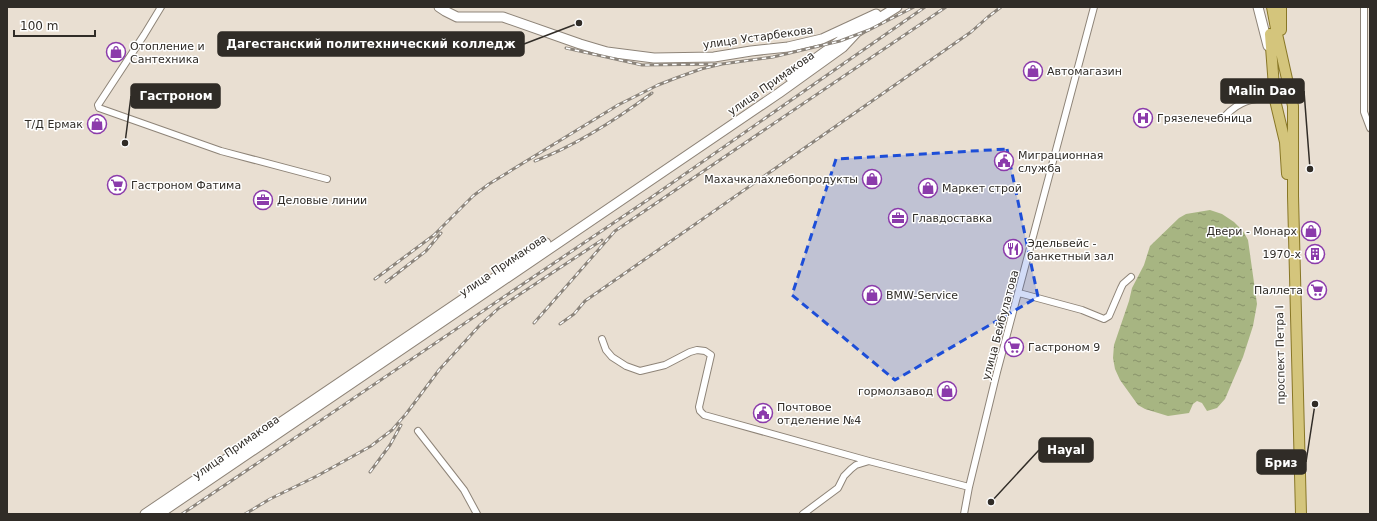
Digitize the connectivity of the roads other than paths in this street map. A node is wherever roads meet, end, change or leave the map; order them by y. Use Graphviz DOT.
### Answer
graph roads {
  1 [pos="161,7"];
  2 [pos="434,7"];
  3 [pos="439,7"];
  4 [pos="890,7"];
  5 [pos="897,7"];
  6 [pos="1094,7"];
  7 [pos="1258,7"];
  8 [pos="1266,7"];
  9 [pos="1272,7"];
  10 [pos="1281,7"];
  11 [pos="1364,7"];
  12 [pos="853,33"];
  13 [pos="838,40"];
  14 [pos="1273,55"];
  15 [pos="1275,99"];
  16 [pos="1293,103"];
  17 [pos="1225,116"];
  18 [pos="1370,128"];
  19 [pos="327,179"];
  20 [pos="1131,277"];
  21 [pos="1019,294"];
  22 [pos="602,339"];
  23 [pos="418,431"];
  24 [pos="869,461"];
  25 [pos="969,486"];
  26 [pos="145,514"];
  27 [pos="159,514"];
  28 [pos="477,514"];
  29 [pos="803,514"];
  30 [pos="964,514"];
  31 [pos="1295,514"];
  32 [pos="1301,514"];
  1 -- 19 [label="street"];
  2 -- 13 [label="main road"];
  3 -- 12 [label="main road, улица Устарбекова"];
  4 -- 12 [label="main road, улица Устарбекова"];
  5 -- 12 [label="main road"];
  6 -- 21 [label="street, улица Бейбулатова"];
  7 -- 14 [label="main road, проспект Петра I"];
  8 -- 14 [label="main road"];
  9 -- 16 [label="main road"];
  10 -- 16 [label="main road"];
  11 -- 18 [label="street"];
  12 -- 13 [label="main road, улица Примакова"];
  12 -- 27 [label="main road, улица Примакова"];
  13 -- 26 [label="main road, улица Примакова"];
  14 -- 15 [label="main road, проспект Петра I"];
  15 -- 16 [label="main road"];
  15 -- 17 [label="street"];
  15 -- 31 [label="main road, проспект Петра I"];
  16 -- 32 [label="main road, проспект Петра I"];
  20 -- 21 [label="street"];
  21 -- 25 [label="street, улица Бейбулатова"];
  22 -- 24 [label="street"];
  23 -- 28 [label="street"];
  24 -- 25 [label="street"];
  24 -- 29 [label="street"];
  25 -- 30 [label="street, улица Бейбулатова"];
}
